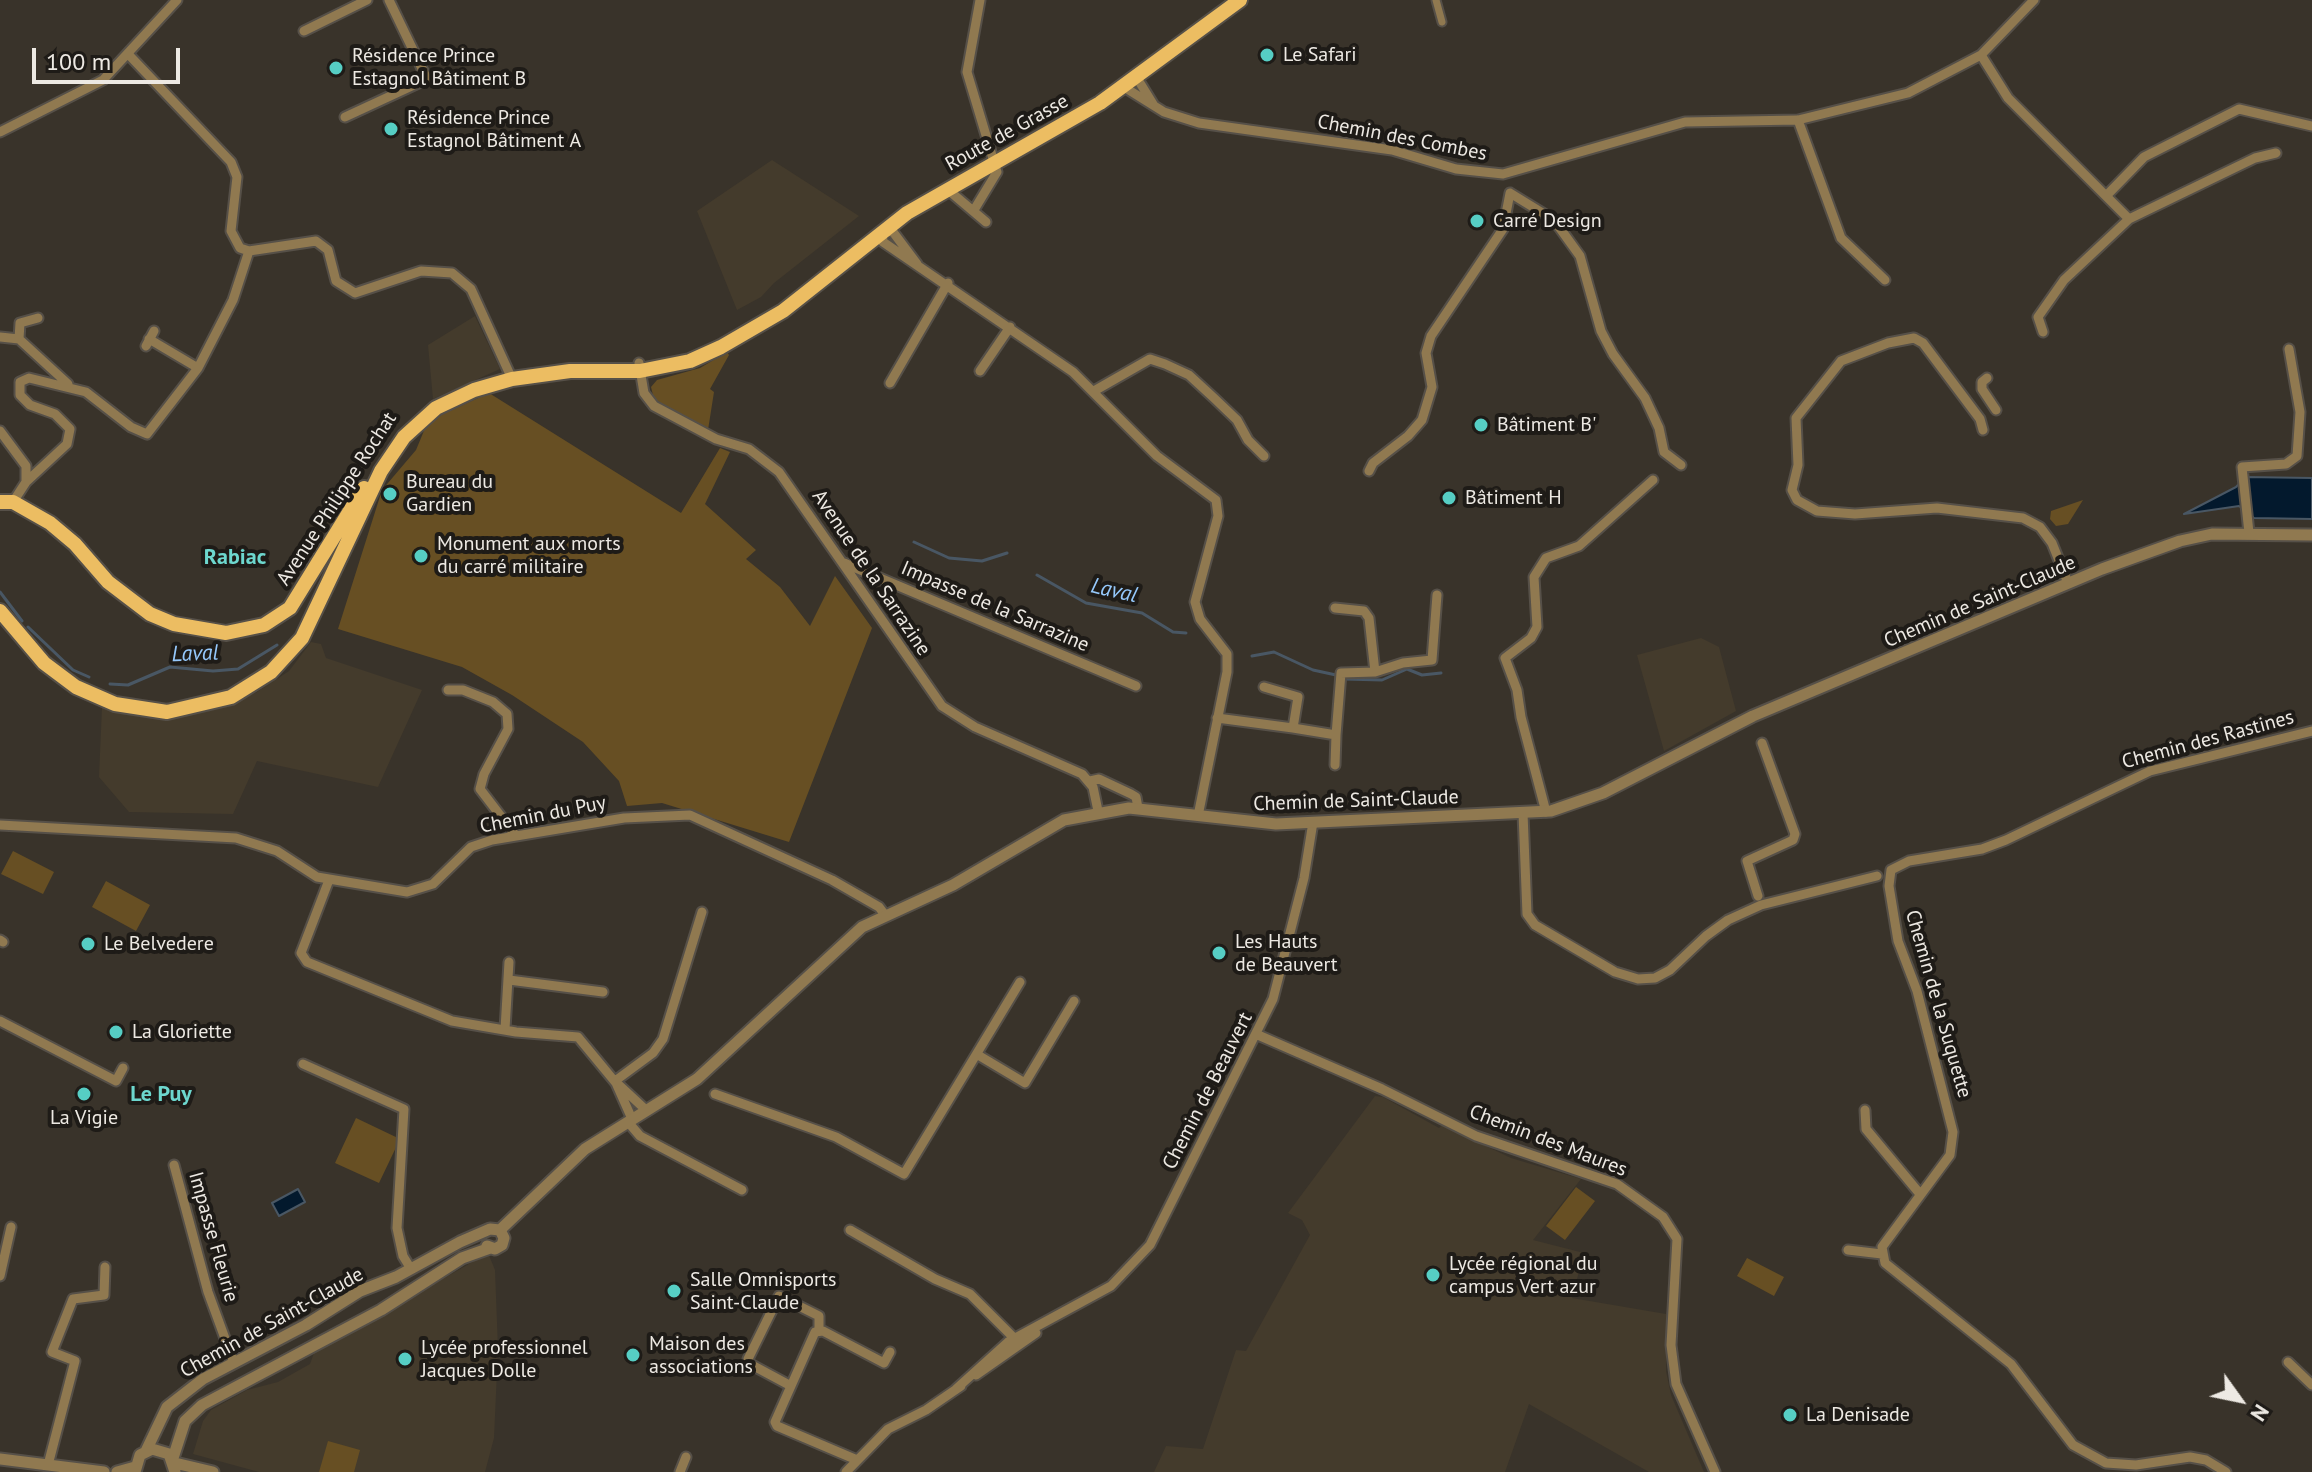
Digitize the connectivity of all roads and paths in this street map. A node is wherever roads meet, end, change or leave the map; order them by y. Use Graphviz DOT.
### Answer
graph roads {
  1 [pos="177,0"];
  2 [pos="367,0"];
  3 [pos="389,0"];
  4 [pos="980,0"];
  5 [pos="1240,0"];
  6 [pos="1436,0"];
  7 [pos="2034,0"];
  8 [pos="1442,22"];
  9 [pos="304,31"];
  10 [pos="129,55"];
  11 [pos="1981,55"];
  12 [pos="1137,78"];
  13 [pos="1124,87"];
  14 [pos="1155,107"];
  15 [pos="345,117"];
  16 [pos="1798,120"];
  17 [pos="2312,126"];
  18 [pos="0,132"];
  19 [pos="2276,153"];
  20 [pos="994,162"];
  21 [pos="947,189"];
  22 [pos="2107,195"];
  23 [pos="974,210"];
  24 [pos="2129,219"];
  25 [pos="986,222"];
  26 [pos="882,231"];
  27 [pos="249,251"];
  28 [pos="1885,280"];
  29 [pos="948,283"];
  30 [pos="38,318"];
  31 [pos="1010,327"];
  32 [pos="2043,332"];
  33 [pos="0,337"];
  34 [pos="19,339"];
  35 [pos="150,339"];
  36 [pos="2289,349"];
  37 [pos="639,367"];
  38 [pos="198,368"];
  39 [pos="980,371"];
  40 [pos="511,375"];
  41 [pos="1987,378"];
  42 [pos="890,383"];
  43 [pos="71,386"];
  44 [pos="1094,391"];
  45 [pos="1996,410"];
  46 [pos="1983,430"];
  47 [pos="0,431"];
  48 [pos="1264,456"];
  49 [pos="1681,465"];
  50 [pos="1369,471"];
  51 [pos="1653,480"];
  52 [pos="26,482"];
  53 [pos="7,502"];
  54 [pos="2249,533"];
  55 [pos="2312,535"];
  56 [pos="841,562"];
  57 [pos="309,580"];
  58 [pos="2068,583"];
  59 [pos="330,584"];
  60 [pos="1437,595"];
  61 [pos="1335,608"];
  62 [pos="0,611"];
  63 [pos="1375,672"];
  64 [pos="1136,686"];
  65 [pos="1264,687"];
  66 [pos="448,690"];
  67 [pos="1217,718"];
  68 [pos="1293,728"];
  69 [pos="2312,731"];
  70 [pos="1336,735"];
  71 [pos="1762,743"];
  72 [pos="1335,765"];
  73 [pos="1090,781"];
  74 [pos="1138,808"];
  75 [pos="1098,811"];
  76 [pos="1546,812"];
  77 [pos="1523,813"];
  78 [pos="1198,816"];
  79 [pos="1313,822"];
  80 [pos="0,825"];
  81 [pos="516,836"];
  82 [pos="1891,870"];
  83 [pos="1877,876"];
  84 [pos="329,880"];
  85 [pos="1888,882"];
  86 [pos="1758,896"];
  87 [pos="862,899"];
  88 [pos="702,912"];
  89 [pos="885,915"];
  90 [pos="873,920"];
  91 [pos="509,962"];
  92 [pos="509,980"];
  93 [pos="1020,982"];
  94 [pos="603,992"];
  95 [pos="1074,1001"];
  96 [pos="0,1021"];
  97 [pos="505,1029"];
  98 [pos="1258,1035"];
  99 [pos="978,1055"];
  100 [pos="303,1064"];
  101 [pos="123,1068"];
  102 [pos="615,1082"];
  103 [pos="715,1094"];
  104 [pos="1865,1110"];
  105 [pos="647,1111"];
  106 [pos="630,1121"];
  107 [pos="174,1165"];
  108 [pos="742,1190"];
  109 [pos="1920,1194"];
  110 [pos="11,1227"];
  111 [pos="500,1230"];
  112 [pos="850,1230"];
  113 [pos="485,1234"];
  114 [pos="490,1248"];
  115 [pos="1848,1250"];
  116 [pos="1882,1254"];
  117 [pos="105,1267"];
  118 [pos="411,1269"];
  119 [pos="0,1276"];
  120 [pos="1049,1323"];
  121 [pos="819,1331"];
  122 [pos="1014,1338"];
  123 [pos="890,1352"];
  124 [pos="2288,1362"];
  125 [pos="234,1363"];
  126 [pos="2312,1385"];
  127 [pos="791,1386"];
  128 [pos="956,1389"];
  129 [pos="146,1451"];
  130 [pos="686,1457"];
  131 [pos="0,1459"];
  132 [pos="857,1460"];
  133 [pos="174,1464"];
  134 [pos="48,1465"];
  135 [pos="135,1469"];
  136 [pos="104,1472"];
  137 [pos="117,1472"];
  138 [pos="213,1472"];
  139 [pos="680,1472"];
  140 [pos="846,1472"];
  141 [pos="1715,1472"];
  142 [pos="2226,1472"];
  1 -- 10 [label="street"];
  2 -- 9 [label="street"];
  3 -- 15 [label="street"];
  4 -- 20 [label="street"];
  5 -- 12 [label="main road, Route de Grasse"];
  6 -- 8 [label="street"];
  7 -- 11 [label="street, Chemin des Combes"];
  10 -- 18 [label="street"];
  10 -- 27 [label="street"];
  11 -- 16 [label="street, Chemin des Combes"];
  11 -- 22 [label="street"];
  12 -- 13 [label="main road, Route de Grasse"];
  12 -- 14 [label="street"];
  13 -- 14 [label="street, Chemin des Combes"];
  13 -- 20 [label="main road, Route de Grasse"];
  14 -- 16 [label="street, Chemin des Combes"];
  16 -- 28 [label="street"];
  17 -- 22 [label="street"];
  19 -- 24 [label="street"];
  20 -- 21 [label="main road, Route de Grasse"];
  20 -- 23 [label="street"];
  21 -- 23 [label="street"];
  21 -- 26 [label="main road, Route de Grasse"];
  22 -- 24 [label="street"];
  23 -- 25 [label="street"];
  24 -- 32 [label="street"];
  26 -- 29 [label="street"];
  26 -- 37 [label="main road, Route de Grasse"];
  27 -- 38 [label="street"];
  27 -- 40 [label="street"];
  29 -- 31 [label="street"];
  29 -- 42 [label="street"];
  30 -- 34 [label="street"];
  31 -- 39 [label="street"];
  31 -- 44 [label="street"];
  33 -- 34 [label="street"];
  34 -- 43 [label="street"];
  35 -- 38 [label="street"];
  36 -- 54 [label="street"];
  37 -- 40 [label="main road, Avenue Philippe Rochat"];
  37 -- 56 [label="street, Avenue de la Sarrazine"];
  38 -- 43 [label="street"];
  40 -- 57 [label="main road, Avenue Philippe Rochat"];
  40 -- 59 [label="main road, Avenue Philippe Rochat"];
  41 -- 45 [label="street"];
  43 -- 52 [label="street"];
  44 -- 48 [label="street"];
  44 -- 67 [label="street"];
  46 -- 58 [label="street"];
  47 -- 52 [label="street"];
  49 -- 50 [label="street"];
  51 -- 76 [label="street"];
  52 -- 53 [label="street"];
  53 -- 57 [label="main road, Avenue Philippe Rochat"];
  54 -- 55 [label="street, Chemin de Saint-Claude"];
  54 -- 58 [label="street, Chemin de Saint-Claude"];
  56 -- 64 [label="street, Impasse de la Sarrazine"];
  56 -- 73 [label="street, Avenue de la Sarrazine"];
  57 -- 59 [label="main road"];
  58 -- 76 [label="street, Chemin de Saint-Claude"];
  59 -- 62 [label="main road, Avenue Philippe Rochat"];
  60 -- 63 [label="street"];
  61 -- 63 [label="street"];
  63 -- 70 [label="street"];
  65 -- 68 [label="street"];
  66 -- 81 [label="street"];
  67 -- 68 [label="street"];
  67 -- 78 [label="street"];
  68 -- 70 [label="street"];
  69 -- 82 [label="street, Chemin des Rastines"];
  70 -- 72 [label="street"];
  71 -- 86 [label="street"];
  73 -- 74 [label="street, Avenue de la Sarrazine"];
  73 -- 75 [label="street"];
  74 -- 75 [label="street, Chemin de Saint-Claude"];
  74 -- 78 [label="street, Chemin de Saint-Claude"];
  75 -- 89 [label="street, Chemin de Saint-Claude"];
  76 -- 77 [label="street, Chemin de Saint-Claude"];
  77 -- 79 [label="street, Chemin de Saint-Claude"];
  77 -- 83 [label="street"];
  78 -- 79 [label="street, Chemin de Saint-Claude"];
  79 -- 98 [label="street, Chemin de Beauvert"];
  80 -- 84 [label="street, Chemin du Puy"];
  81 -- 84 [label="street, Chemin du Puy"];
  81 -- 87 [label="street, Chemin du Puy"];
  82 -- 83 [label="street"];
  82 -- 85 [label="street"];
  83 -- 85 [label="street"];
  84 -- 97 [label="street"];
  85 -- 109 [label="street, Chemin de la Suquette"];
  87 -- 89 [label="street, Chemin du Puy"];
  87 -- 90 [label="street"];
  88 -- 102 [label="street"];
  89 -- 90 [label="street, Chemin de Saint-Claude"];
  90 -- 105 [label="street, Chemin de Saint-Claude"];
  91 -- 92 [label="street"];
  92 -- 94 [label="street"];
  92 -- 97 [label="street"];
  93 -- 99 [label="street"];
  95 -- 99 [label="street"];
  96 -- 101 [label="street"];
  97 -- 102 [label="street"];
  98 -- 120 [label="street, Chemin de Beauvert"];
  98 -- 141 [label="street, Chemin des Maures"];
  99 -- 103 [label="street"];
  100 -- 118 [label="street"];
  102 -- 105 [label="street"];
  102 -- 106 [label="street"];
  104 -- 109 [label="street"];
  105 -- 106 [label="street, Chemin de Saint-Claude"];
  106 -- 108 [label="street"];
  106 -- 111 [label="street, Chemin de Saint-Claude"];
  107 -- 125 [label="street, Impasse Fleurie"];
  109 -- 116 [label="street, Chemin de la Suquette"];
  110 -- 119 [label="street"];
  111 -- 113 [label="street"];
  111 -- 114 [label="street"];
  112 -- 122 [label="street"];
  113 -- 114 [label="street"];
  113 -- 118 [label="street, Chemin de Saint-Claude"];
  114 -- 133 [label="street, Chemin de Saint-Claude"];
  115 -- 116 [label="street"];
  116 -- 142 [label="street"];
  117 -- 134 [label="street"];
  118 -- 125 [label="street, Chemin de Saint-Claude"];
  120 -- 122 [label="street, Chemin de Beauvert"];
  120 -- 128 [label="street, Chemin de Beauvert"];
  121 -- 123 [label="street"];
  121 -- 127 [label="street"];
  121 -- 127 [label="street"];
  122 -- 128 [label="street, Chemin de Beauvert"];
  124 -- 126 [label="street"];
  125 -- 129 [label="street, Chemin de Saint-Claude"];
  127 -- 132 [label="street"];
  128 -- 132 [label="street, Chemin de Beauvert"];
  129 -- 133 [label="street"];
  129 -- 135 [label="street, Chemin de Saint-Claude"];
  130 -- 139 [label="street"];
  131 -- 134 [label="street"];
  132 -- 140 [label="street, Chemin de Beauvert"];
  133 -- 138 [label="street"];
  134 -- 136 [label="street"];
  135 -- 137 [label="street"];
}
